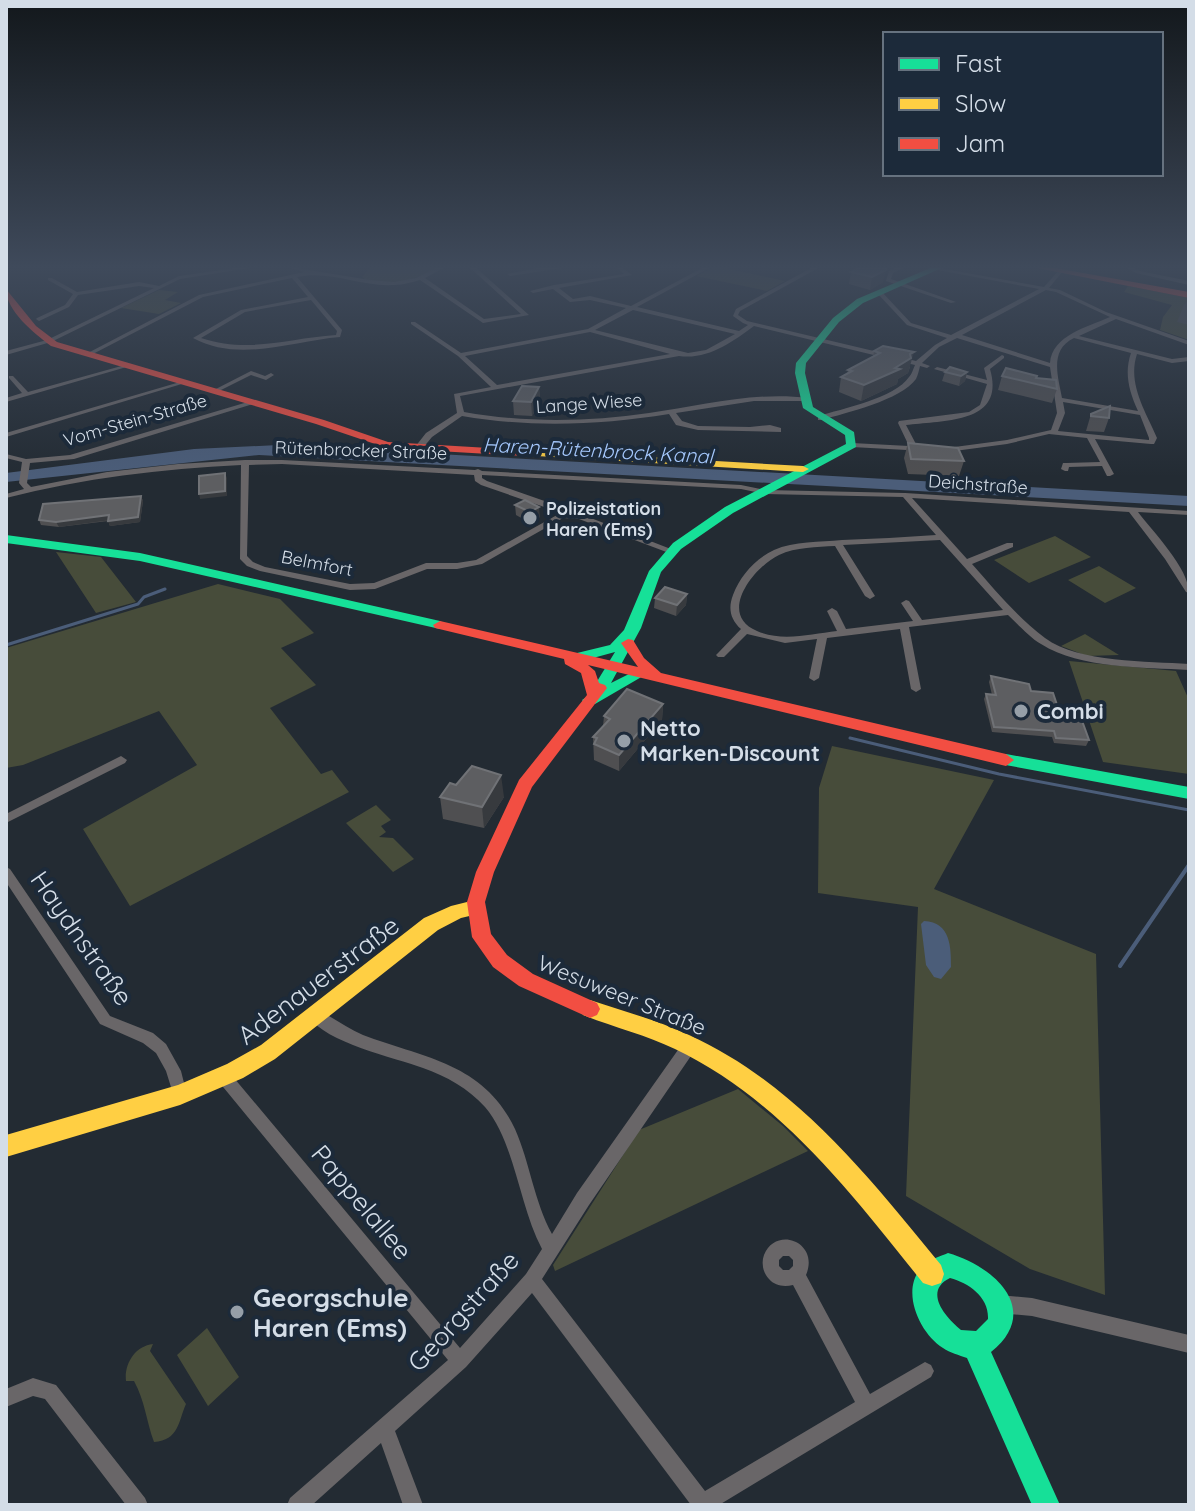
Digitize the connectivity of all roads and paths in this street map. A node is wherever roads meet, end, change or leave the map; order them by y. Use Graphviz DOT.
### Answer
graph roads {
  1 [pos="1072,336"];
  2 [pos="43,337"];
  3 [pos="58,337"];
  4 [pos="123,337"];
  5 [pos="199,337"];
  6 [pos="332,337"];
  7 [pos="433,337"];
  8 [pos="556,337"];
  9 [pos="614,337"];
  10 [pos="733,337"];
  11 [pos="810,337"];
  12 [pos="823,337"];
  13 [pos="946,337"];
  14 [pos="953,337"];
  15 [pos="1074,337"];
  16 [pos="950,338"];
  17 [pos="821,339"];
  18 [pos="49,341"];
  19 [pos="6,353"];
  20 [pos="1134,353"];
  21 [pos="679,354"];
  22 [pos="1004,354"];
  23 [pos="87,355"];
  24 [pos="460,355"];
  25 [pos="1189,359"];
  26 [pos="918,365"];
  27 [pos="127,366"];
  28 [pos="927,366"];
  29 [pos="1053,366"];
  30 [pos="937,369"];
  31 [pos="271,375"];
  32 [pos="11,377"];
  33 [pos="182,383"];
  34 [pos="991,383"];
  35 [pos="495,387"];
  36 [pos="213,392"];
  37 [pos="27,394"];
  38 [pos="806,399"];
  39 [pos="1058,399"];
  40 [pos="6,400"];
  41 [pos="251,403"];
  42 [pos="671,412"];
  43 [pos="461,414"];
  44 [pos="1144,414"];
  45 [pos="821,418"];
  46 [pos="751,429"];
  47 [pos="1054,433"];
  48 [pos="6,435"];
  49 [pos="1090,437"];
  50 [pos="852,445"];
  51 [pos="419,447"];
  52 [pos="914,449"];
  53 [pos="928,450"];
  54 [pos="939,450"];
  55 [pos="6,456"];
  56 [pos="245,462"];
  57 [pos="27,464"];
  58 [pos="1105,464"];
  59 [pos="1065,469"];
  60 [pos="478,471"];
  61 [pos="802,471"];
  62 [pos="1110,474"];
  63 [pos="26,486"];
  64 [pos="770,489"];
  65 [pos="905,495"];
  66 [pos="6,496"];
  67 [pos="1133,511"];
  68 [pos="1189,513"];
  69 [pos="562,515"];
  70 [pos="942,537"];
  71 [pos="6,539"];
  72 [pos="838,544"];
  73 [pos="1010,545"];
  74 [pos="672,551"];
  75 [pos="966,563"];
  76 [pos="1189,590"];
  77 [pos="870,596"];
  78 [pos="906,603"];
  79 [pos="832,611"];
  80 [pos="1010,612"];
  81 [pos="919,623"];
  82 [pos="904,626"];
  83 [pos="746,629"];
  84 [pos="843,632"];
  85 [pos="631,635"];
  86 [pos="823,635"];
  87 [pos="570,655"];
  88 [pos="721,655"];
  89 [pos="616,666"];
  90 [pos="1189,667"];
  91 [pos="650,674"];
  92 [pos="814,678"];
  93 [pos="916,689"];
  94 [pos="592,697"];
  95 [pos="121,760"];
  96 [pos="1189,793"];
  97 [pos="6,819"];
  98 [pos="6,872"];
  99 [pos="475,908"];
  100 [pos="315,1015"];
  101 [pos="690,1045"];
  102 [pos="224,1077"];
  103 [pos="180,1095"];
  104 [pos="6,1146"];
  105 [pos="551,1249"];
  106 [pos="932,1274"];
  107 [pos="797,1276"];
  108 [pos="532,1280"];
  109 [pos="998,1304"];
  110 [pos="1189,1344"];
  111 [pos="975,1345"];
  112 [pos="460,1361"];
  113 [pos="925,1371"];
  114 [pos="6,1398"];
  115 [pos="866,1405"];
  116 [pos="385,1429"];
  117 [pos="702,1504"];
  118 [pos="138,1505"];
  119 [pos="297,1505"];
  120 [pos="413,1505"];
  121 [pos="1046,1505"];
  1 -- 29 [label="street"];
  2 -- 18 [label="main road"];
  3 -- 18 [label="street"];
  4 -- 23 [label="street"];
  5 -- 6 [label="street"];
  7 -- 24 [label="street"];
  8 -- 24 [label="street"];
  9 -- 21 [label="street"];
  10 -- 21 [label="street"];
  11 -- 17 [label="street"];
  12 -- 17 [label="main road"];
  13 -- 16 [label="street"];
  14 -- 16 [label="street"];
  15 -- 20 [label="street"];
  16 -- 22 [label="street"];
  16 -- 22 [label="street"];
  16 -- 26 [label="street"];
  17 -- 26 [label="street"];
  17 -- 38 [label="main road"];
  18 -- 19 [label="street"];
  18 -- 23 [label="main road"];
  20 -- 25 [label="street"];
  20 -- 44 [label="street"];
  21 -- 35 [label="street"];
  22 -- 29 [label="street"];
  22 -- 34 [label="street"];
  23 -- 27 [label="main road"];
  24 -- 35 [label="street"];
  26 -- 28 [label="street"];
  26 -- 45 [label="street"];
  27 -- 33 [label="main road"];
  27 -- 37 [label="street"];
  29 -- 39 [label="street"];
  30 -- 34 [label="street"];
  31 -- 36 [label="street"];
  32 -- 37 [label="street"];
  33 -- 36 [label="main road"];
  33 -- 48 [label="street"];
  34 -- 52 [label="street"];
  35 -- 43 [label="street"];
  36 -- 41 [label="main road"];
  37 -- 40 [label="street"];
  38 -- 42 [label="street, Lange Wiese"];
  38 -- 45 [label="main road"];
  39 -- 44 [label="street"];
  39 -- 47 [label="street"];
  41 -- 51 [label="main road"];
  41 -- 57 [label="street, Vom-Stein-Straße"];
  42 -- 43 [label="street, Lange Wiese"];
  42 -- 46 [label="street, Lange Wiese"];
  43 -- 51 [label="street"];
  44 -- 49 [label="street"];
  45 -- 50 [label="main road"];
  47 -- 49 [label="street"];
  47 -- 54 [label="street"];
  49 -- 58 [label="street"];
  50 -- 52 [label="street"];
  50 -- 61 [label="main road"];
  51 -- 61 [label="main road"];
  52 -- 53 [label="street"];
  55 -- 57 [label="street, Vom-Stein-Straße"];
  56 -- 60 [label="street, Rütenbrocker Straße"];
  56 -- 63 [label="street, Rütenbrocker Straße"];
  56 -- 69 [label="street, Belmfort"];
  57 -- 63 [label="street"];
  58 -- 59 [label="street"];
  58 -- 62 [label="street"];
  60 -- 64 [label="street, Rütenbrocker Straße"];
  60 -- 69 [label="street"];
  61 -- 64 [label="main road"];
  63 -- 66 [label="street, Rütenbrocker Straße"];
  64 -- 65 [label="street, Deichstraße"];
  64 -- 74 [label="main road"];
  65 -- 67 [label="street, Deichstraße"];
  65 -- 70 [label="street"];
  67 -- 68 [label="street, Deichstraße"];
  67 -- 76 [label="street"];
  69 -- 74 [label="street"];
  70 -- 72 [label="street"];
  70 -- 75 [label="street"];
  71 -- 87 [label="main road"];
  72 -- 77 [label="street"];
  72 -- 83 [label="street"];
  73 -- 75 [label="street"];
  74 -- 85 [label="main road"];
  75 -- 80 [label="street"];
  78 -- 81 [label="street"];
  79 -- 84 [label="street"];
  80 -- 81 [label="street"];
  80 -- 90 [label="street"];
  81 -- 82 [label="street"];
  82 -- 84 [label="street"];
  82 -- 93 [label="street"];
  83 -- 86 [label="street"];
  83 -- 88 [label="street"];
  84 -- 86 [label="street"];
  85 -- 87 [label="main road"];
  85 -- 89 [label="main road"];
  85 -- 91 [label="main road"];
  86 -- 92 [label="street"];
  87 -- 89 [label="main road"];
  87 -- 94 [label="main road"];
  89 -- 91 [label="main road"];
  89 -- 94 [label="main road"];
  91 -- 94 [label="main road"];
  91 -- 96 [label="main road"];
  94 -- 99 [label="main road"];
  95 -- 97 [label="street"];
  98 -- 103 [label="street, Haydnstraße"];
  99 -- 100 [label="main road, Adenauerstraße"];
  99 -- 101 [label="main road, Wesuweer Straße"];
  100 -- 102 [label="main road, Adenauerstraße"];
  100 -- 105 [label="street"];
  101 -- 105 [label="street, Georgstraße"];
  101 -- 106 [label="main road, Wesuweer Straße"];
  102 -- 103 [label="main road, Adenauerstraße"];
  102 -- 112 [label="street, Pappelallee"];
  103 -- 104 [label="main road, Adenauerstraße"];
  105 -- 108 [label="street, Georgstraße"];
  106 -- 109 [label="main road"];
  106 -- 111 [label="main road"];
  107 -- 115 [label="street"];
  108 -- 112 [label="street, Georgstraße"];
  108 -- 117 [label="street"];
  109 -- 110 [label="street"];
  109 -- 111 [label="main road"];
  111 -- 121 [label="main road"];
  112 -- 116 [label="street, Georgstraße"];
  113 -- 115 [label="street"];
  114 -- 118 [label="street"];
  115 -- 117 [label="street"];
  116 -- 119 [label="street, Georgstraße"];
  116 -- 120 [label="street"];
}
